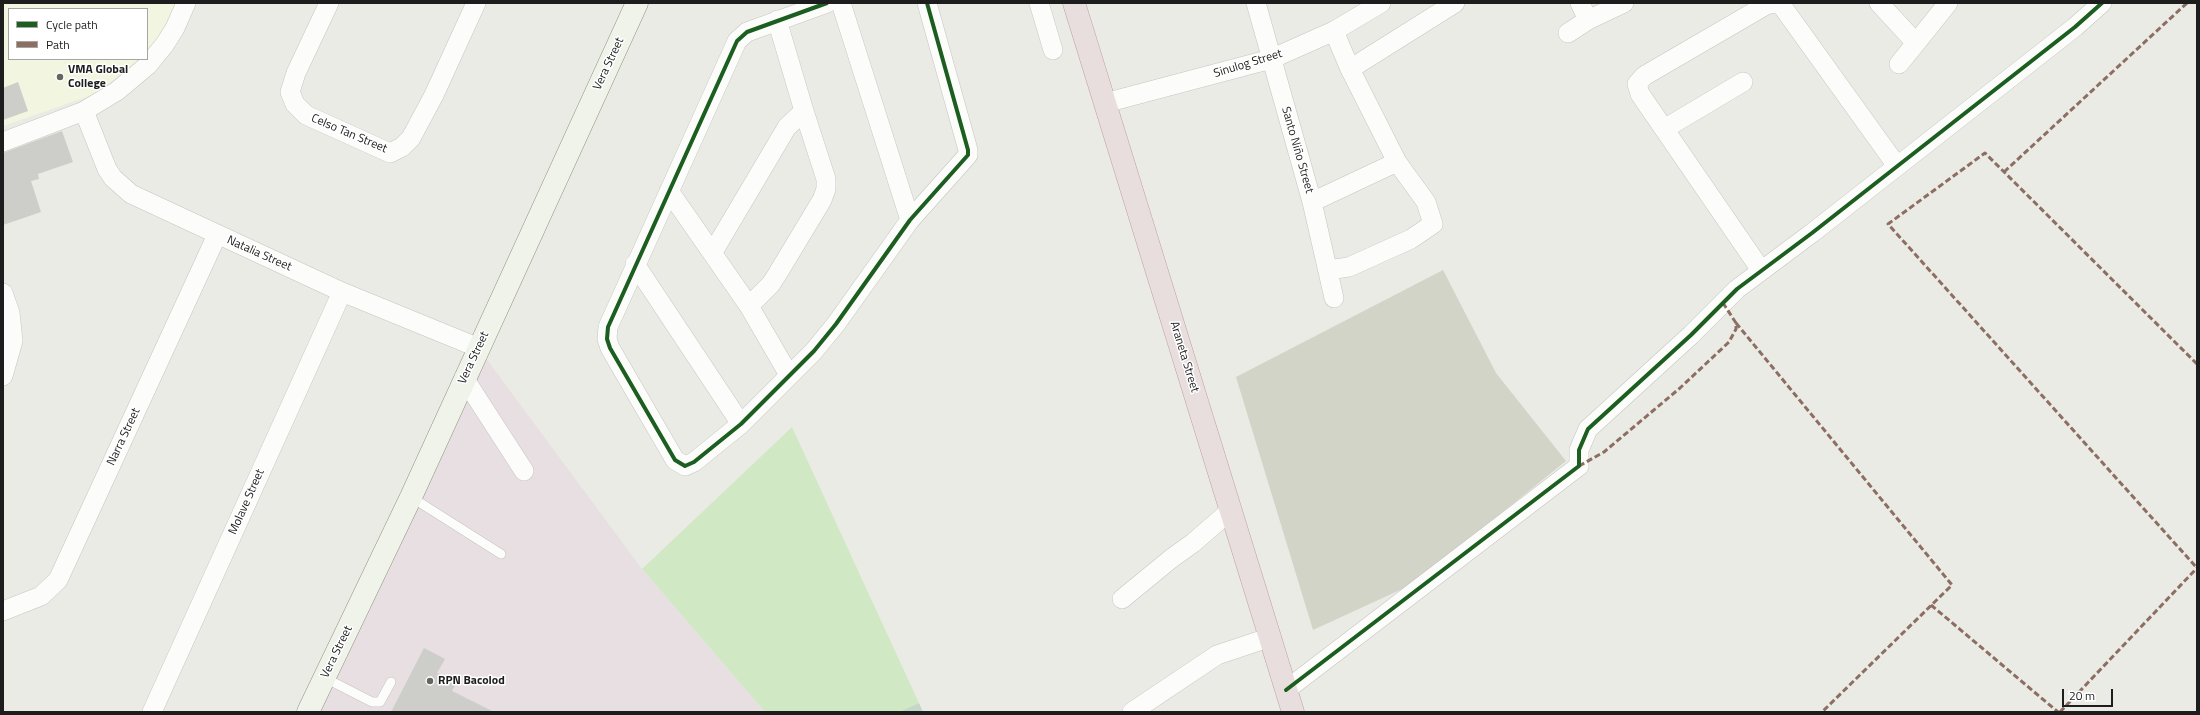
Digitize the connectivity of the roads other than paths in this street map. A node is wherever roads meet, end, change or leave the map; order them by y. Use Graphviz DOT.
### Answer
graph roads {
  1 [pos="186,3"];
  2 [pos="328,3"];
  3 [pos="476,3"];
  4 [pos="637,3"];
  5 [pos="827,3"];
  6 [pos="840,3"];
  7 [pos="927,3"];
  8 [pos="1039,3"];
  9 [pos="1074,3"];
  10 [pos="1256,3"];
  11 [pos="1455,3"];
  12 [pos="1580,3"];
  13 [pos="1624,3"];
  14 [pos="1879,3"];
  15 [pos="1948,3"];
  16 [pos="2102,3"];
  17 [pos="1374,5"];
  18 [pos="777,20"];
  19 [pos="1588,20"];
  20 [pos="1334,31"];
  21 [pos="1568,33"];
  22 [pos="1916,43"];
  23 [pos="1053,50"];
  24 [pos="1271,59"];
  25 [pos="1899,64"];
  26 [pos="1350,69"];
  27 [pos="1743,82"];
  28 [pos="1105,103"];
  29 [pos="84,111"];
  30 [pos="804,111"];
  31 [pos="1664,129"];
  32 [pos="3,142"];
  33 [pos="1397,162"];
  34 [pos="1897,166"];
  35 [pos="670,191"];
  36 [pos="1312,202"];
  37 [pos="910,220"];
  38 [pos="217,235"];
  39 [pos="713,252"];
  40 [pos="635,264"];
  41 [pos="1328,270"];
  42 [pos="1761,270"];
  43 [pos="342,292"];
  44 [pos="3,293"];
  45 [pos="1334,298"];
  46 [pos="748,306"];
  47 [pos="479,348"];
  48 [pos="789,375"];
  49 [pos="3,376"];
  50 [pos="464,378"];
  51 [pos="742,424"];
  52 [pos="524,471"];
  53 [pos="411,497"];
  54 [pos="1231,510"];
  55 [pos="501,554"];
  56 [pos="1122,599"];
  57 [pos="3,611"];
  58 [pos="1271,637"];
  59 [pos="325,678"];
  60 [pos="391,682"];
  61 [pos="1286,690"];
  62 [pos="152,712"];
  63 [pos="308,712"];
  64 [pos="1132,712"];
  65 [pos="1293,712"];
  1 -- 29 [label="street"];
  2 -- 3 [label="street, Celso Tan Street"];
  4 -- 47 [label="street, Vera Street"];
  5 -- 18 [label="street"];
  6 -- 37 [label="street"];
  7 -- 37 [label="street"];
  8 -- 23 [label="street"];
  9 -- 28 [label="highway, Araneta Street"];
  10 -- 24 [label="street, Santo Niño Street"];
  11 -- 26 [label="street"];
  12 -- 19 [label="street"];
  13 -- 19 [label="street"];
  14 -- 22 [label="street"];
  15 -- 22 [label="street"];
  16 -- 34 [label="street"];
  17 -- 20 [label="street, Sinulog Street"];
  18 -- 30 [label="street"];
  18 -- 35 [label="street"];
  19 -- 21 [label="street"];
  20 -- 24 [label="street, Sinulog Street"];
  20 -- 26 [label="street"];
  22 -- 25 [label="street"];
  24 -- 28 [label="street, Sinulog Street"];
  24 -- 36 [label="street, Santo Niño Street"];
  26 -- 33 [label="street"];
  27 -- 31 [label="street"];
  28 -- 54 [label="highway, Araneta Street"];
  29 -- 32 [label="street"];
  29 -- 38 [label="street, Natalia Street"];
  30 -- 39 [label="street"];
  30 -- 46 [label="street"];
  31 -- 34 [label="street"];
  31 -- 42 [label="street"];
  33 -- 36 [label="street"];
  33 -- 41 [label="street"];
  34 -- 42 [label="street"];
  35 -- 39 [label="street"];
  35 -- 40 [label="street"];
  36 -- 41 [label="street, Santo Niño Street"];
  37 -- 48 [label="street"];
  38 -- 43 [label="street, Natalia Street"];
  38 -- 57 [label="street, Narra Street"];
  39 -- 46 [label="street"];
  40 -- 51 [label="street"];
  40 -- 51 [label="street"];
  41 -- 45 [label="street, Santo Niño Street"];
  42 -- 61 [label="street"];
  43 -- 47 [label="street, Natalia Street"];
  43 -- 62 [label="street, Molave Street"];
  44 -- 49 [label="street"];
  46 -- 48 [label="street"];
  47 -- 50 [label="street, Vera Street"];
  48 -- 51 [label="street"];
  50 -- 52 [label="street"];
  50 -- 53 [label="street, Vera Street"];
  53 -- 55 [label="lane"];
  53 -- 59 [label="street, Vera Street"];
  54 -- 56 [label="street"];
  54 -- 58 [label="highway, Araneta Street"];
  58 -- 61 [label="highway, Araneta Street"];
  58 -- 64 [label="street"];
  59 -- 60 [label="lane"];
  59 -- 63 [label="street, Vera Street"];
  61 -- 65 [label="highway, Araneta Street"];
}
